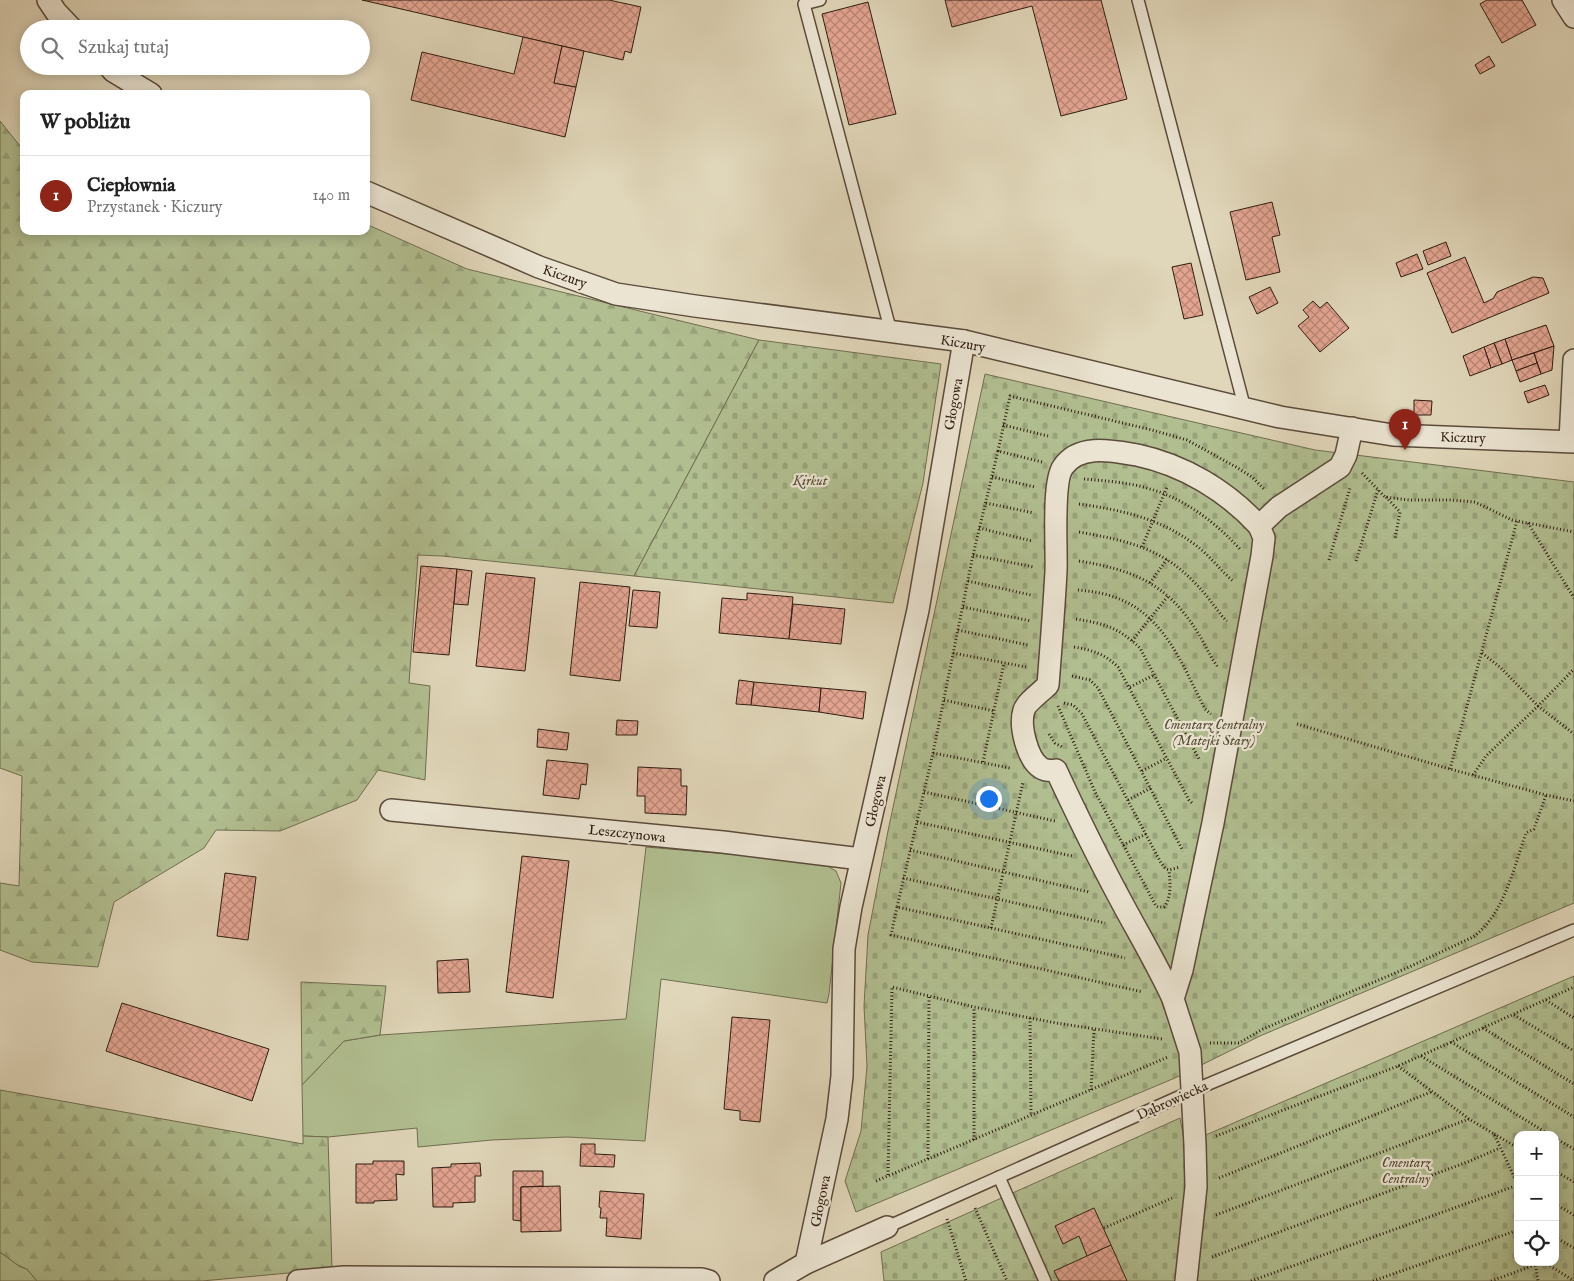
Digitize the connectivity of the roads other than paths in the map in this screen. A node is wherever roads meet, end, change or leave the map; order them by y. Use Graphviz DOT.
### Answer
graph roads {
  1 [pos="48,0"];
  2 [pos="820,0"];
  3 [pos="1138,0"];
  4 [pos="1564,0"];
  5 [pos="1574,17"];
  6 [pos="64,20"];
  7 [pos="120,75"];
  8 [pos="144,90"];
  9 [pos="370,194"];
  10 [pos="891,332"];
  11 [pos="964,341"];
  12 [pos="1574,360"];
  13 [pos="1245,409"];
  14 [pos="1352,428"];
  15 [pos="1572,442"];
  16 [pos="1259,526"];
  17 [pos="391,810"];
  18 [pos="862,859"];
  19 [pos="1574,930"];
  20 [pos="1173,999"];
  21 [pos="1192,1091"];
  22 [pos="999,1177"];
  23 [pos="887,1227"];
  24 [pos="806,1263"];
  25 [pos="1187,1274"];
  26 [pos="298,1281"];
  27 [pos="709,1281"];
  28 [pos="775,1281"];
  29 [pos="1045,1281"];
  1 -- 6 [label="street"];
  2 -- 10 [label="lane"];
  3 -- 13 [label="lane"];
  4 -- 5 [label="street"];
  7 -- 8 [label="street"];
  9 -- 10 [label="street, Kiczury"];
  10 -- 11 [label="street, Kiczury"];
  11 -- 13 [label="street, Kiczury"];
  11 -- 18 [label="street, Głogowa"];
  12 -- 15 [label="street"];
  13 -- 14 [label="street, Kiczury"];
  14 -- 15 [label="street, Kiczury"];
  14 -- 16 [label="street"];
  16 -- 20 [label="street"];
  16 -- 20 [label="street"];
  17 -- 18 [label="street, Leszczynowa"];
  18 -- 24 [label="street, Głogowa"];
  19 -- 21 [label="lane, Dąbrowiecka"];
  20 -- 21 [label="street"];
  21 -- 22 [label="lane, Dąbrowiecka"];
  21 -- 25 [label="street"];
  22 -- 23 [label="lane, Dąbrowiecka"];
  22 -- 29 [label="lane"];
  23 -- 24 [label="street, Dąbrowiecka"];
  24 -- 28 [label="street, Dąbrowiecka"];
  26 -- 27 [label="street"];
}
